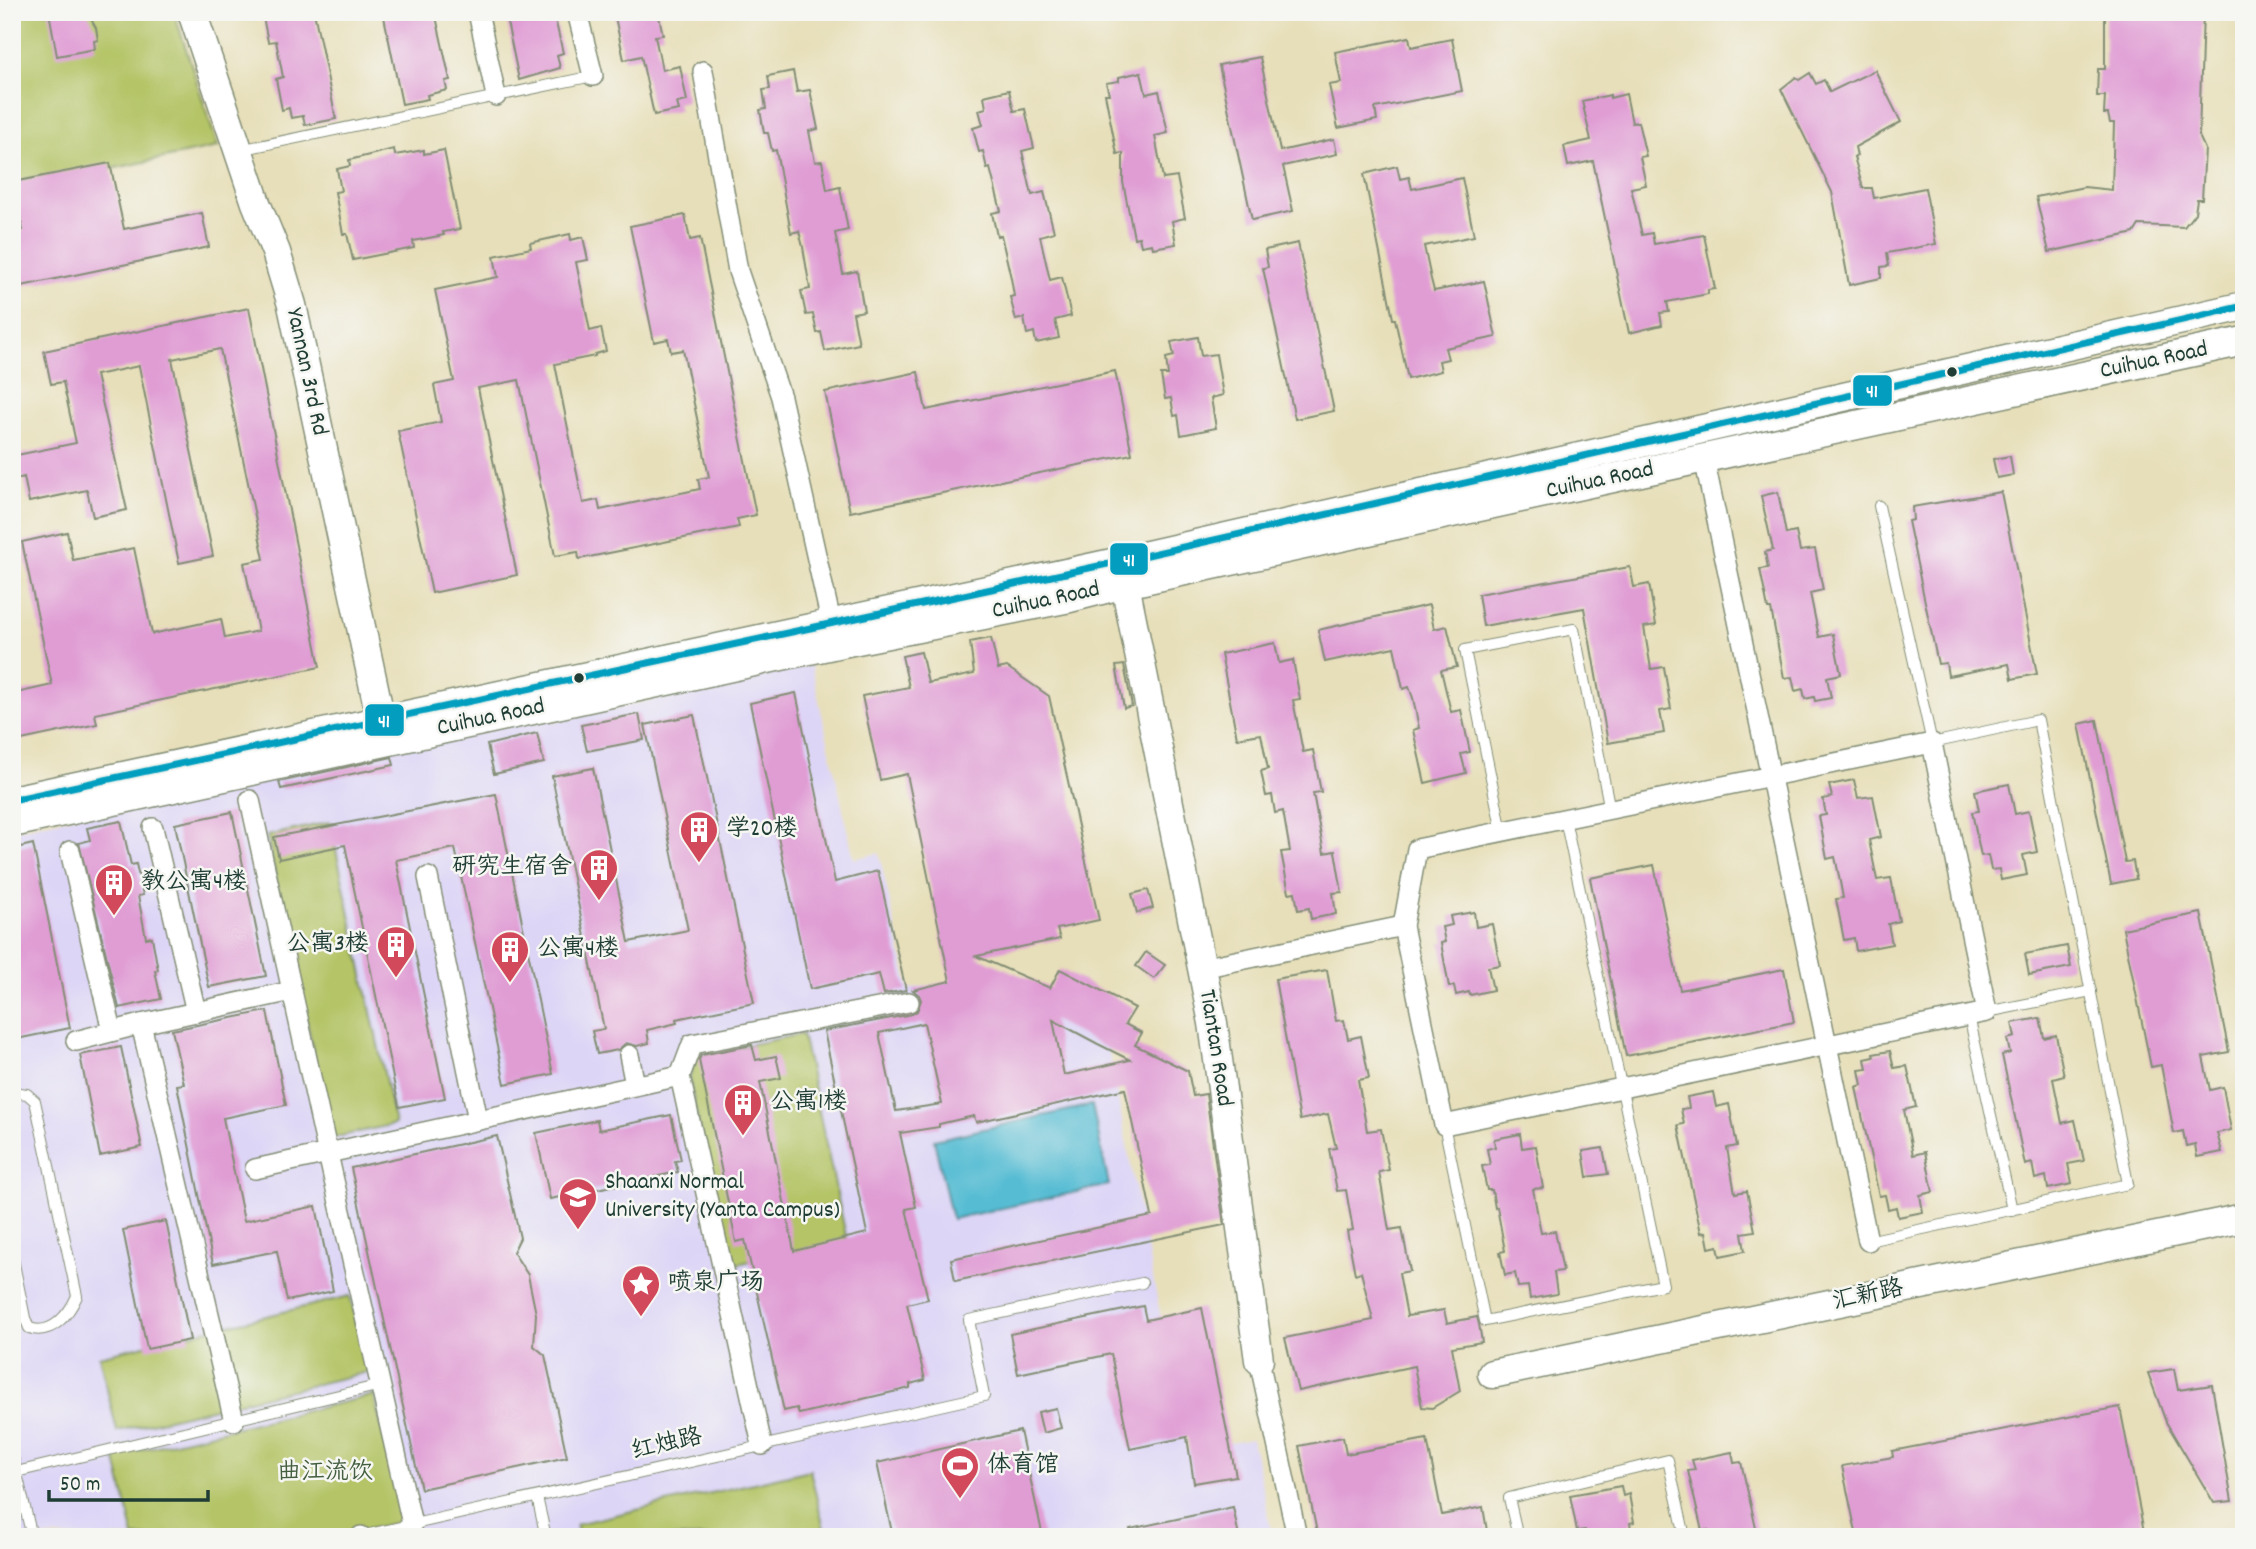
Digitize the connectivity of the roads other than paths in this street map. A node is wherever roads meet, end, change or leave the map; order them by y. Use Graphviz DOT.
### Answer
graph roads {
  1 [pos="192,12"];
  2 [pos="478,12"];
  3 [pos="577,12"];
  4 [pos="704,71"];
  5 [pos="593,76"];
  6 [pos="496,96"];
  7 [pos="239,150"];
  8 [pos="2244,306"];
  9 [pos="2244,341"];
  10 [pos="1704,458"];
  11 [pos="1879,506"];
  12 [pos="1121,573"];
  13 [pos="831,622"];
  14 [pos="384,731"];
  15 [pos="1931,743"];
  16 [pos="1769,777"];
  17 [pos="12,800"];
  18 [pos="250,800"];
  19 [pos="1610,810"];
  20 [pos="1565,819"];
  21 [pos="12,823"];
  22 [pos="153,828"];
  23 [pos="1502,832"];
  24 [pos="70,851"];
  25 [pos="428,877"];
  26 [pos="1403,926"];
  27 [pos="1202,968"];
  28 [pos="292,991"];
  29 [pos="2091,992"];
  30 [pos="909,1002"];
  31 [pos="196,1012"];
  32 [pos="1978,1014"];
  33 [pos="141,1024"];
  34 [pos="112,1031"];
  35 [pos="76,1041"];
  36 [pos="1826,1045"];
  37 [pos="629,1055"];
  38 [pos="680,1076"];
  39 [pos="635,1085"];
  40 [pos="1622,1088"];
  41 [pos="12,1092"];
  42 [pos="478,1120"];
  43 [pos="1444,1125"];
  44 [pos="328,1153"];
  45 [pos="256,1169"];
  46 [pos="2012,1210"];
  47 [pos="2244,1218"];
  48 [pos="1868,1241"];
  49 [pos="12,1254"];
  50 [pos="1142,1283"];
  51 [pos="1259,1360"];
  52 [pos="1492,1374"];
  53 [pos="381,1385"];
  54 [pos="234,1421"];
  55 [pos="762,1445"];
  56 [pos="12,1453"];
  57 [pos="15,1472"];
  58 [pos="537,1497"];
  59 [pos="412,1524"];
  60 [pos="361,1536"];
  61 [pos="32,1537"];
  62 [pos="546,1537"];
  63 [pos="1297,1537"];
  64 [pos="1518,1537"];
  65 [pos="1685,1537"];
  1 -- 7 [label="main road, Yannan 3rd Rd"];
  2 -- 6 [label="street"];
  3 -- 5 [label="street"];
  4 -- 13 [label="street"];
  5 -- 6 [label="lane"];
  6 -- 7 [label="lane"];
  7 -- 14 [label="main road, Yannan 3rd Rd"];
  8 -- 12 [label="main road, Cuihua Road"];
  9 -- 10 [label="main road, Cuihua Road"];
  10 -- 12 [label="main road, Cuihua Road"];
  10 -- 16 [label="street"];
  11 -- 15 [label="lane"];
  12 -- 13 [label="main road, Cuihua Road"];
  12 -- 14 [label="main road, Cuihua Road"];
  12 -- 27 [label="main road, Tiantan Road"];
  13 -- 14 [label="main road, Cuihua Road"];
  14 -- 17 [label="main road, Cuihua Road"];
  14 -- 21 [label="main road, Cuihua Road"];
  15 -- 16 [label="street"];
  15 -- 29 [label="lane"];
  15 -- 32 [label="street"];
  16 -- 19 [label="street"];
  16 -- 36 [label="street"];
  18 -- 28 [label="street"];
  19 -- 20 [label="street"];
  19 -- 23 [label="lane"];
  20 -- 23 [label="street"];
  20 -- 40 [label="lane"];
  22 -- 31 [label="street"];
  23 -- 26 [label="street"];
  24 -- 34 [label="street"];
  25 -- 42 [label="street"];
  26 -- 27 [label="street"];
  26 -- 43 [label="street"];
  27 -- 51 [label="main road, Tiantan Road"];
  28 -- 31 [label="street"];
  28 -- 44 [label="street"];
  29 -- 32 [label="lane"];
  29 -- 46 [label="lane"];
  30 -- 38 [label="street"];
  31 -- 33 [label="street"];
  32 -- 36 [label="street"];
  32 -- 46 [label="lane"];
  33 -- 34 [label="street"];
  33 -- 54 [label="street"];
  34 -- 35 [label="street"];
  36 -- 40 [label="street"];
  36 -- 48 [label="street"];
  37 -- 39 [label="street"];
  38 -- 39 [label="street"];
  38 -- 55 [label="street"];
  39 -- 42 [label="street"];
  40 -- 43 [label="street"];
  40 -- 43 [label="lane"];
  41 -- 49 [label="lane"];
  42 -- 44 [label="street"];
  44 -- 45 [label="street"];
  44 -- 53 [label="street"];
  46 -- 48 [label="lane"];
  47 -- 52 [label="main road, 汇新路"];
  50 -- 55 [label="lane, 红烛路"];
  51 -- 63 [label="street, Tiantan Road"];
  53 -- 54 [label="lane"];
  53 -- 59 [label="street"];
  54 -- 57 [label="lane"];
  55 -- 58 [label="lane, 红烛路"];
  56 -- 57 [label="lane"];
  57 -- 61 [label="lane"];
  58 -- 59 [label="lane, 红烛路"];
  58 -- 62 [label="lane"];
  59 -- 60 [label="lane, 红烛路"];
  64 -- 65 [label="lane"];
}
